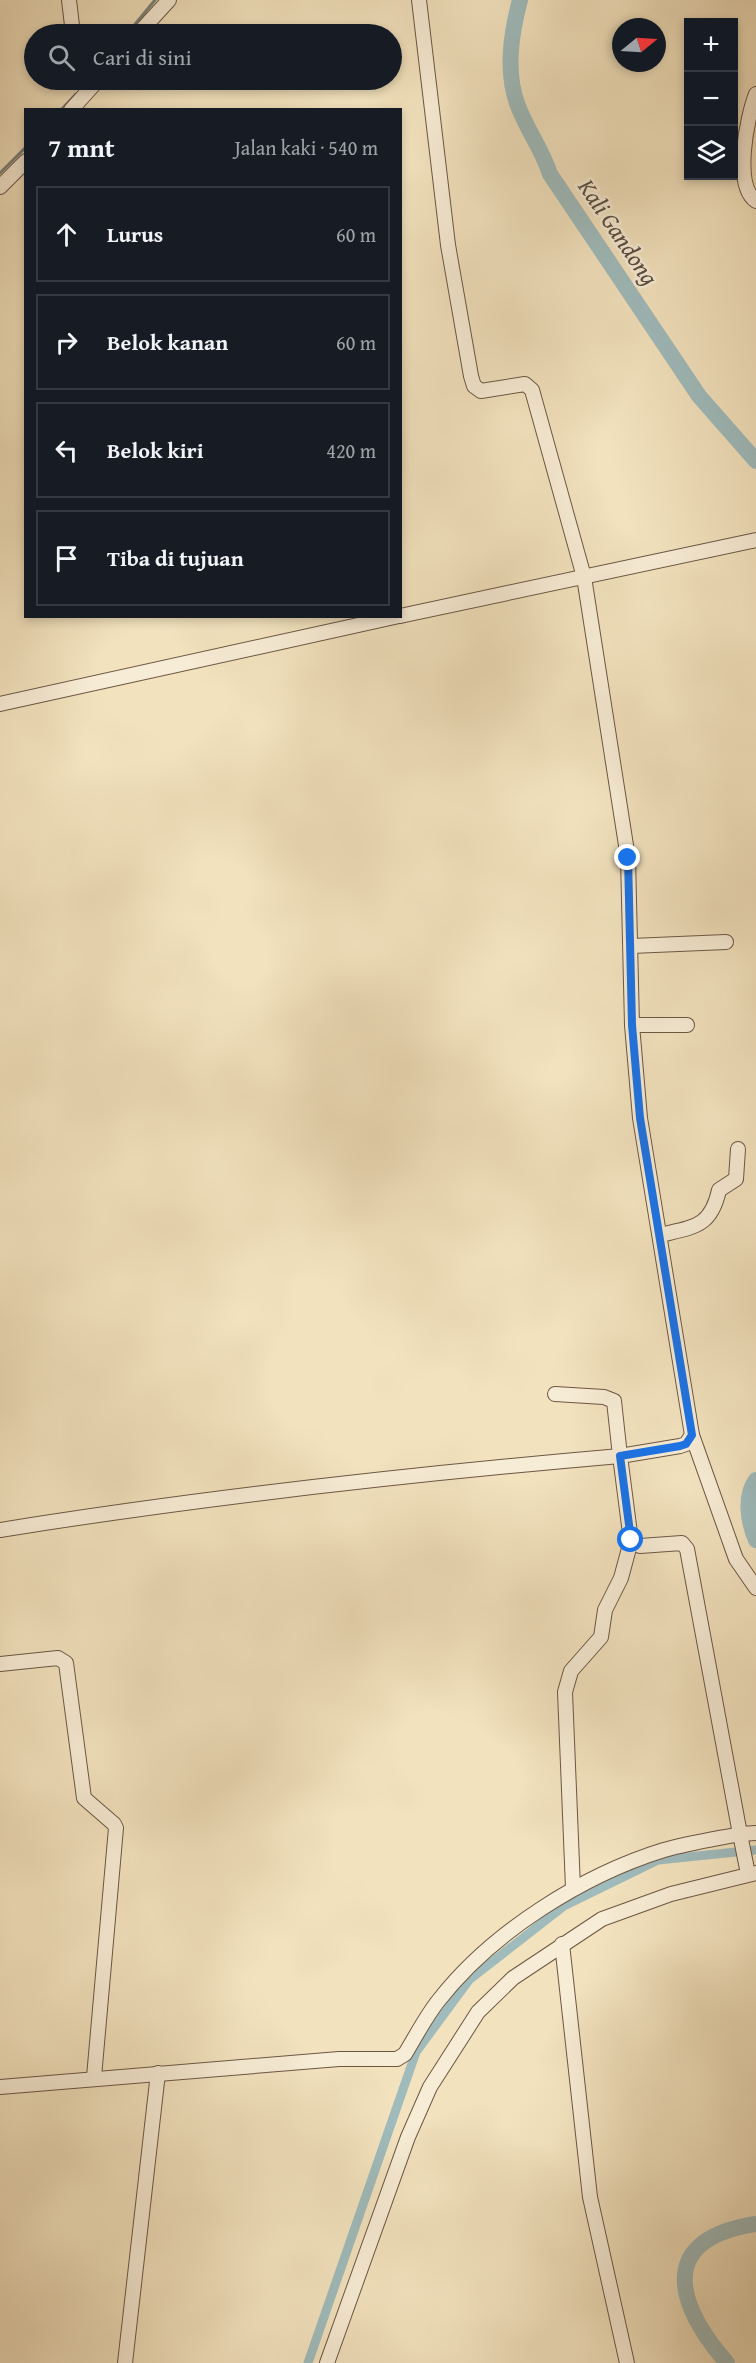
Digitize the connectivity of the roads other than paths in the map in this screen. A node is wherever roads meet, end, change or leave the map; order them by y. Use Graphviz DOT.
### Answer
graph roads {
  1 [pos="69,0"];
  2 [pos="170,0"];
  3 [pos="419,0"];
  4 [pos="72,24"];
  5 [pos="147,24"];
  6 [pos="83,90"];
  7 [pos="756,94"];
  8 [pos="72,108"];
  9 [pos="24,163"];
  10 [pos="0,188"];
  11 [pos="756,201"];
  12 [pos="756,540"];
  13 [pos="584,577"];
  14 [pos="402,616"];
  15 [pos="391,618"];
  16 [pos="0,704"];
  17 [pos="726,942"];
  18 [pos="631,946"];
  19 [pos="632,1025"];
  20 [pos="687,1025"];
  21 [pos="738,1149"];
  22 [pos="660,1235"];
  23 [pos="555,1394"];
  24 [pos="692,1435"];
  25 [pos="620,1456"];
  26 [pos="0,1530"];
  27 [pos="631,1540"];
  28 [pos="756,1587"];
  29 [pos="0,1665"];
  30 [pos="756,1833"];
  31 [pos="741,1839"];
  32 [pos="750,1871"];
  33 [pos="573,1888"];
  34 [pos="562,1944"];
  35 [pos="158,2073"];
  36 [pos="94,2077"];
  37 [pos="0,2087"];
  38 [pos="125,2363"];
  39 [pos="327,2363"];
  40 [pos="627,2363"];
  1 -- 4 [label="street"];
  2 -- 5 [label="street"];
  3 -- 13 [label="street"];
  6 -- 8 [label="street"];
  7 -- 11 [label="street"];
  9 -- 10 [label="street"];
  12 -- 13 [label="street"];
  13 -- 14 [label="street"];
  13 -- 18 [label="street"];
  15 -- 16 [label="street"];
  17 -- 18 [label="street"];
  18 -- 19 [label="street"];
  19 -- 20 [label="street"];
  19 -- 22 [label="street"];
  21 -- 22 [label="street"];
  22 -- 24 [label="street"];
  23 -- 25 [label="street"];
  24 -- 25 [label="street"];
  24 -- 28 [label="street"];
  25 -- 26 [label="street"];
  25 -- 27 [label="street"];
  27 -- 31 [label="street"];
  27 -- 33 [label="street"];
  29 -- 36 [label="street"];
  30 -- 31 [label="street"];
  31 -- 32 [label="street"];
  31 -- 33 [label="street"];
  32 -- 34 [label="street"];
  33 -- 35 [label="street"];
  34 -- 39 [label="street"];
  34 -- 40 [label="street"];
  35 -- 36 [label="street"];
  35 -- 38 [label="street"];
  36 -- 37 [label="street"];
}
